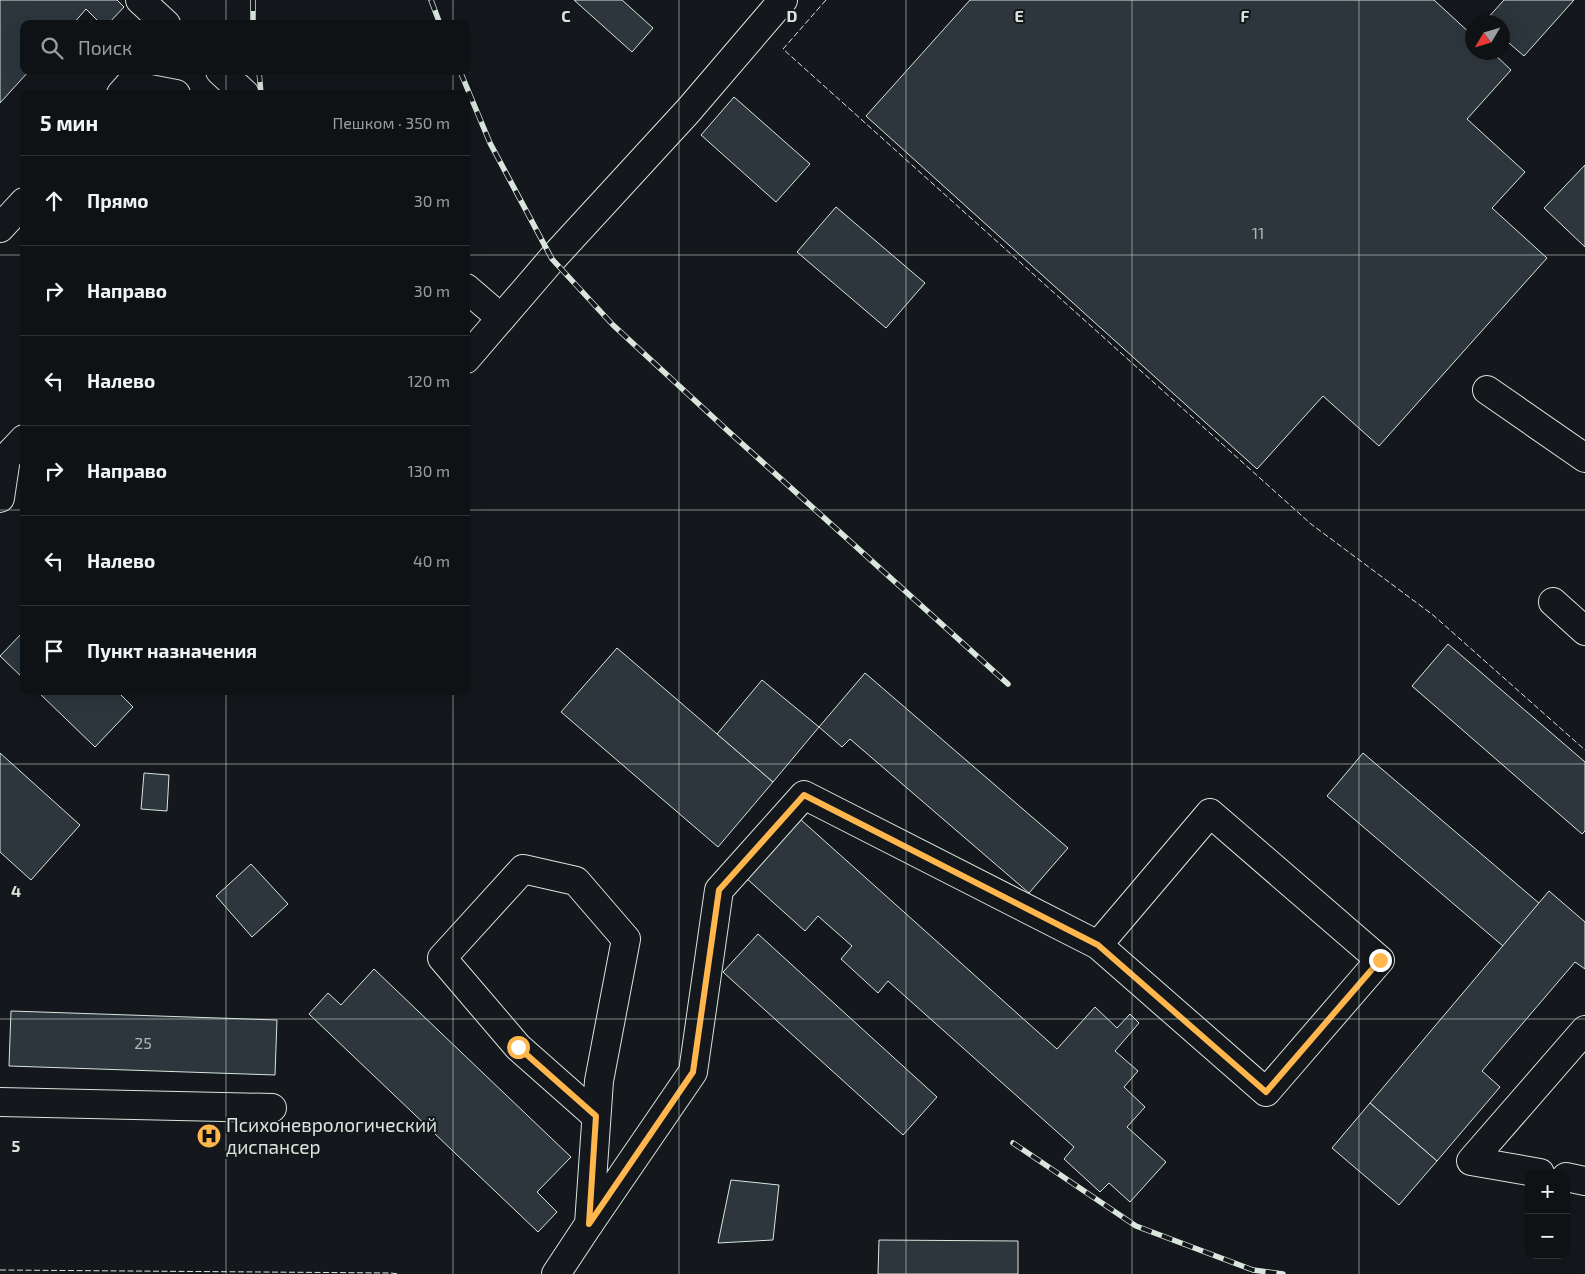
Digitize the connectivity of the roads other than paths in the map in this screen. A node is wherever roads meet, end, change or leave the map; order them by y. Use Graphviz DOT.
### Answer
graph roads {
  1 [pos="140,0"];
  2 [pos="780,1"];
  3 [pos="162,20"];
  4 [pos="224,75"];
  5 [pos="125,90"];
  6 [pos="155,90"];
  7 [pos="241,90"];
  8 [pos="20,206"];
  9 [pos="0,228"];
  10 [pos="470,291"];
  11 [pos="501,318"];
  12 [pos="470,354"];
  13 [pos="1487,390"];
  14 [pos="20,443"];
  15 [pos="1585,458"];
  16 [pos="0,498"];
  17 [pos="1553,602"];
  18 [pos="1585,631"];
  19 [pos="1098,945"];
  20 [pos="1585,1030"];
  21 [pos="0,1102"];
  22 [pos="272,1108"];
  23 [pos="596,1116"];
  24 [pos="1525,1170"];
  25 [pos="1570,1178"];
  26 [pos="1585,1181"];
  27 [pos="589,1224"];
  28 [pos="556,1274"];
  1 -- 3 [label="street"];
  2 -- 11 [label="street"];
  4 -- 7 [label="street"];
  5 -- 6 [label="street"];
  8 -- 9 [label="street"];
  10 -- 11 [label="street"];
  11 -- 12 [label="street"];
  13 -- 15 [label="street"];
  14 -- 16 [label="street"];
  17 -- 18 [label="street"];
  19 -- 19 [label="street"];
  19 -- 27 [label="street"];
  20 -- 24 [label="street"];
  21 -- 22 [label="street"];
  23 -- 23 [label="street"];
  23 -- 27 [label="street"];
  25 -- 26 [label="street"];
  27 -- 28 [label="street"];
}
